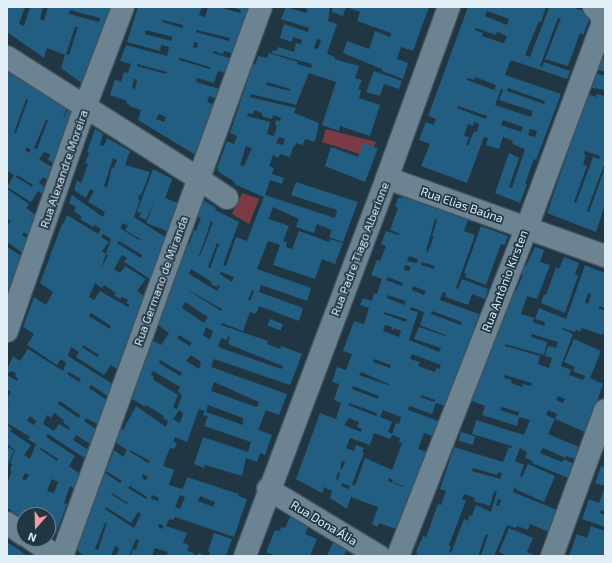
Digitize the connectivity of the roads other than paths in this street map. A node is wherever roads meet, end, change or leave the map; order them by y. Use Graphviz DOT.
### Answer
graph roads {
  1 [pos="123,7"];
  2 [pos="261,7"];
  3 [pos="449,7"];
  4 [pos="594,7"];
  5 [pos="7,57"];
  6 [pos="85,107"];
  7 [pos="387,178"];
  8 [pos="199,179"];
  9 [pos="226,198"];
  10 [pos="527,227"];
  11 [pos="605,256"];
  12 [pos="7,331"];
  13 [pos="605,410"];
  14 [pos="268,489"];
  15 [pos="7,523"];
  16 [pos="16,529"];
  17 [pos="43,547"];
  18 [pos="56,556"];
  19 [pos="62,556"];
  20 [pos="245,556"];
  21 [pos="379,556"];
  22 [pos="398,556"];
  23 [pos="552,556"];
  1 -- 6 [label="street, Rua Alexandre Moreira"];
  2 -- 8 [label="street, Rua Germano de Miranda"];
  3 -- 7 [label="street, Rua Padre Tiago Alberione"];
  4 -- 10 [label="street, Rua Antônio Kirsten"];
  5 -- 6 [label="street"];
  6 -- 8 [label="street"];
  6 -- 12 [label="street, Rua Alexandre Moreira"];
  7 -- 10 [label="street, Rua Elias Baúna"];
  7 -- 14 [label="street, Rua Padre Tiago Alberione"];
  8 -- 9 [label="street"];
  8 -- 19 [label="street, Rua Germano de Miranda"];
  10 -- 11 [label="street, Rua Elias Baúna"];
  10 -- 22 [label="street, Rua Antônio Kirsten"];
  13 -- 23 [label="street"];
  14 -- 20 [label="street, Rua Padre Tiago Alberione"];
  14 -- 21 [label="street, Rua Dona Ália"];
  15 -- 16 [label="street"];
  17 -- 18 [label="street"];
}
